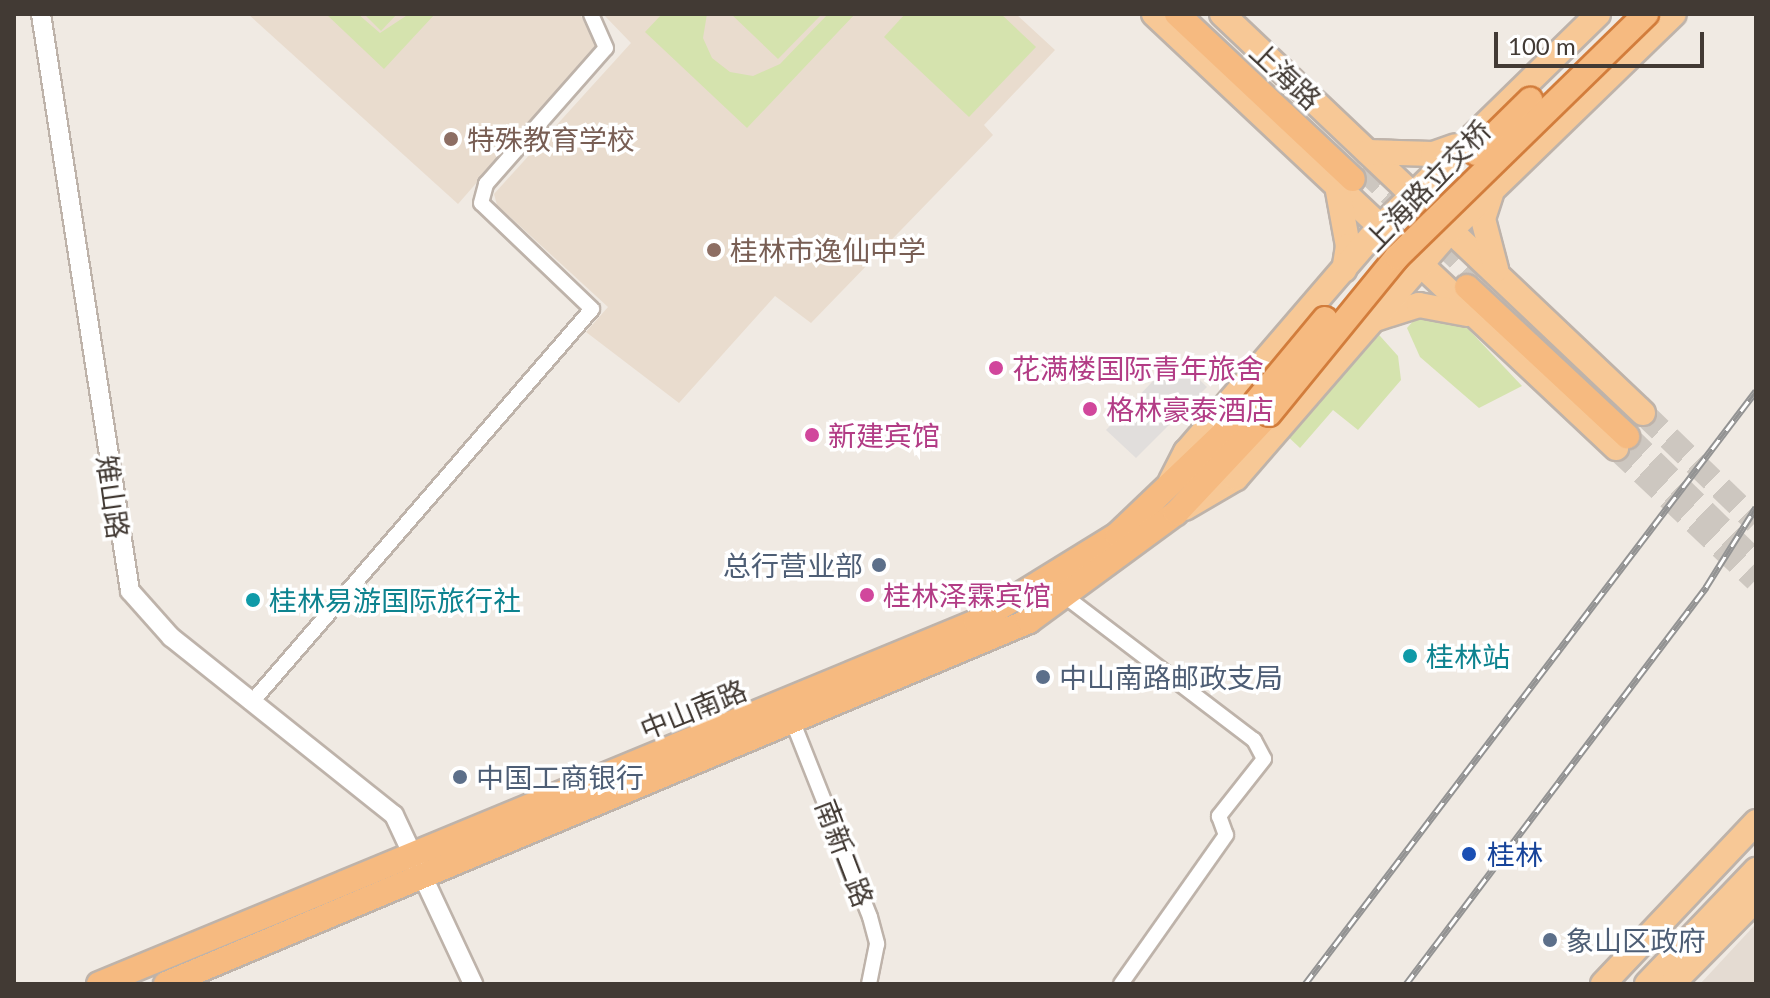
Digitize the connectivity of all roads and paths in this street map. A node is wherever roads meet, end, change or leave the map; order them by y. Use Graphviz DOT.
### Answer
graph roads {
  1 [pos="41,14"];
  2 [pos="591,14"];
  3 [pos="1154,14"];
  4 [pos="1177,14"];
  5 [pos="1199,14"];
  6 [pos="1222,14"];
  7 [pos="1598,14"];
  8 [pos="1623,14"];
  9 [pos="1646,14"];
  10 [pos="1674,14"];
  11 [pos="1459,146"];
  12 [pos="1355,172"];
  13 [pos="1497,184"];
  14 [pos="1412,192"];
  15 [pos="1379,228"];
  16 [pos="1451,230"];
  17 [pos="1419,266"];
  18 [pos="1344,270"];
  19 [pos="1481,280"];
  20 [pos="1473,316"];
  21 [pos="1369,322"];
  22 [pos="1262,408"];
  23 [pos="1631,430"];
  24 [pos="1170,505"];
  25 [pos="1066,597"];
  26 [pos="251,703"];
  27 [pos="794,725"];
  28 [pos="1756,822"];
  29 [pos="1756,845"];
  30 [pos="420,865"];
  31 [pos="1756,870"];
  32 [pos="1756,899"];
  33 [pos="99,984"];
  34 [pos="166,984"];
  35 [pos="473,984"];
  36 [pos="869,984"];
  37 [pos="1121,984"];
  38 [pos="1603,984"];
  39 [pos="1623,984"];
  40 [pos="1647,984"];
  41 [pos="1672,984"];
  1 -- 26 [label="street, 雉山路"];
  2 -- 26 [label="street"];
  3 -- 12 [label="main road"];
  4 -- 12 [label="highway, 上海路"];
  5 -- 12 [label="highway, 上海路"];
  6 -- 12 [label="main road"];
  7 -- 11 [label="main road"];
  8 -- 22 [label="highway, 上海路立交桥, bridge"];
  9 -- 22 [label="highway, 上海路立交桥, bridge"];
  10 -- 13 [label="main road"];
  11 -- 12 [label="main road"];
  11 -- 14 [label="main road"];
  12 -- 14 [label="main road"];
  12 -- 15 [label="main road"];
  12 -- 18 [label="main road"];
  13 -- 16 [label="main road"];
  13 -- 19 [label="main road"];
  14 -- 15 [label="main road"];
  14 -- 16 [label="main road"];
  15 -- 17 [label="main road"];
  15 -- 18 [label="main road"];
  16 -- 17 [label="main road"];
  16 -- 19 [label="main road"];
  17 -- 20 [label="main road"];
  17 -- 21 [label="main road"];
  18 -- 24 [label="main road"];
  19 -- 23 [label="highway"];
  20 -- 21 [label="main road"];
  20 -- 23 [label="main road"];
  21 -- 24 [label="main road"];
  22 -- 24 [label="highway, 中山南路"];
  24 -- 25 [label="highway, 中山南路"];
  24 -- 30 [label="highway, 中山南路"];
  25 -- 27 [label="highway, 中山南路"];
  25 -- 37 [label="street"];
  26 -- 30 [label="street, 雉山路"];
  27 -- 30 [label="highway, 中山南路"];
  27 -- 36 [label="street, 南新二路"];
  28 -- 38 [label="main road"];
  29 -- 39 [label="main road"];
  30 -- 33 [label="highway, 中山南路"];
  30 -- 34 [label="highway, 中山南路"];
  30 -- 35 [label="street, 雉山路"];
  31 -- 40 [label="main road"];
  32 -- 41 [label="main road"];
}
